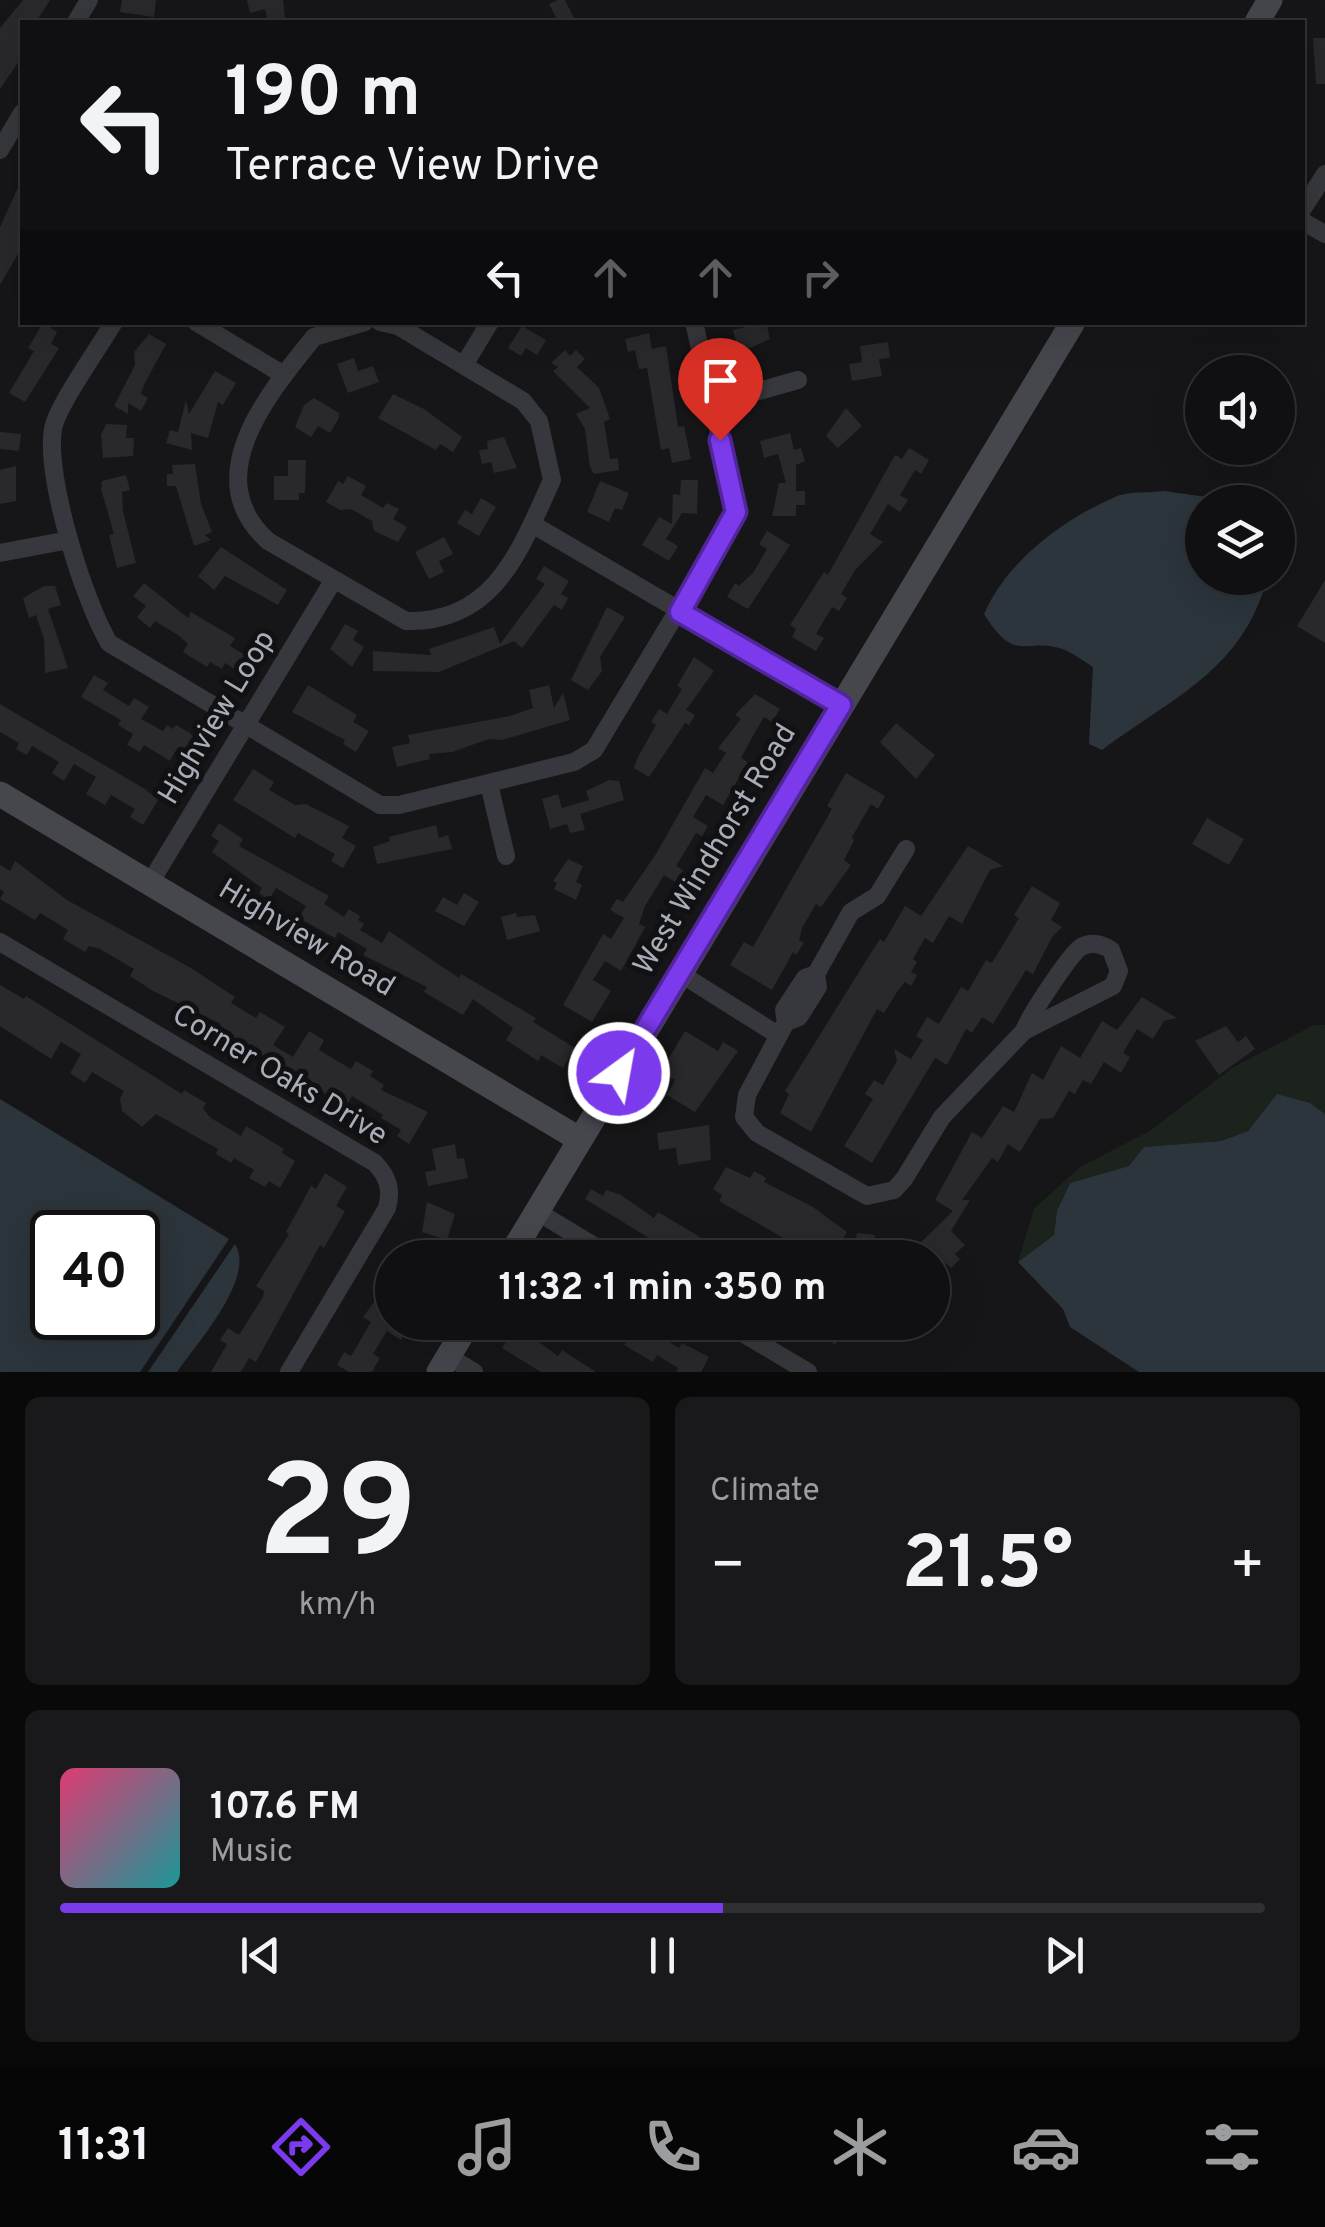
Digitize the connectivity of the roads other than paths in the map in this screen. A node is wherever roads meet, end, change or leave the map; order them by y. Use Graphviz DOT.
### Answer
graph roads {
  1 [pos="20,115"];
  2 [pos="0,150"];
  3 [pos="1325,174"];
  4 [pos="1305,205"];
  5 [pos="112,325"];
  6 [pos="201,325"];
  7 [pos="354,325"];
  8 [pos="394,325"];
  9 [pos="488,325"];
  10 [pos="695,325"];
  11 [pos="1071,325"];
  12 [pos="464,366"];
  13 [pos="284,375"];
  14 [pos="798,380"];
  15 [pos="712,404"];
  16 [pos="532,524"];
  17 [pos="69,540"];
  18 [pos="0,553"];
  19 [pos="333,581"];
  20 [pos="680,612"];
  21 [pos="841,705"];
  22 [pos="244,727"];
  23 [pos="489,784"];
  24 [pos="0,794"];
  25 [pos="906,850"];
  26 [pos="506,856"];
  27 [pos="150,883"];
  28 [pos="0,942"];
  29 [pos="680,974"];
  30 [pos="782,1028"];
  31 [pos="1024,1032"];
  32 [pos="578,1139"];
  33 [pos="536,1212"];
  34 [pos="519,1240"];
  35 [pos="583,1240"];
  36 [pos="458,1340"];
  37 [pos="754,1340"];
  38 [pos="444,1364"];
  39 [pos="289,1372"];
  40 [pos="474,1372"];
  41 [pos="808,1372"];
  1 -- 2 [label="street"];
  3 -- 4 [label="street"];
  5 -- 17 [label="street"];
  6 -- 13 [label="street"];
  7 -- 13 [label="street"];
  8 -- 12 [label="street"];
  9 -- 12 [label="street"];
  10 -- 15 [label="street"];
  11 -- 21 [label="street, West Windhorst Road"];
  12 -- 16 [label="street"];
  13 -- 19 [label="street"];
  14 -- 15 [label="street"];
  15 -- 20 [label="street"];
  16 -- 19 [label="street"];
  16 -- 20 [label="street"];
  17 -- 18 [label="street"];
  17 -- 22 [label="street"];
  19 -- 22 [label="street, Highview Loop"];
  20 -- 21 [label="street"];
  20 -- 23 [label="street"];
  21 -- 29 [label="street, West Windhorst Road"];
  22 -- 23 [label="street"];
  22 -- 27 [label="street, Highview Loop"];
  23 -- 26 [label="street"];
  24 -- 27 [label="street, Highview Road"];
  25 -- 30 [label="street"];
  27 -- 32 [label="street, Highview Road"];
  28 -- 39 [label="street, Corner Oaks Drive"];
  29 -- 30 [label="street"];
  29 -- 32 [label="street, West Windhorst Road"];
  30 -- 31 [label="street"];
  31 -- 31 [label="street"];
  32 -- 33 [label="street, West Windhorst Road"];
  33 -- 34 [label="street, West Windhorst Road"];
  33 -- 35 [label="street"];
  36 -- 38 [label="street"];
  37 -- 41 [label="street"];
  38 -- 40 [label="street"];
}
